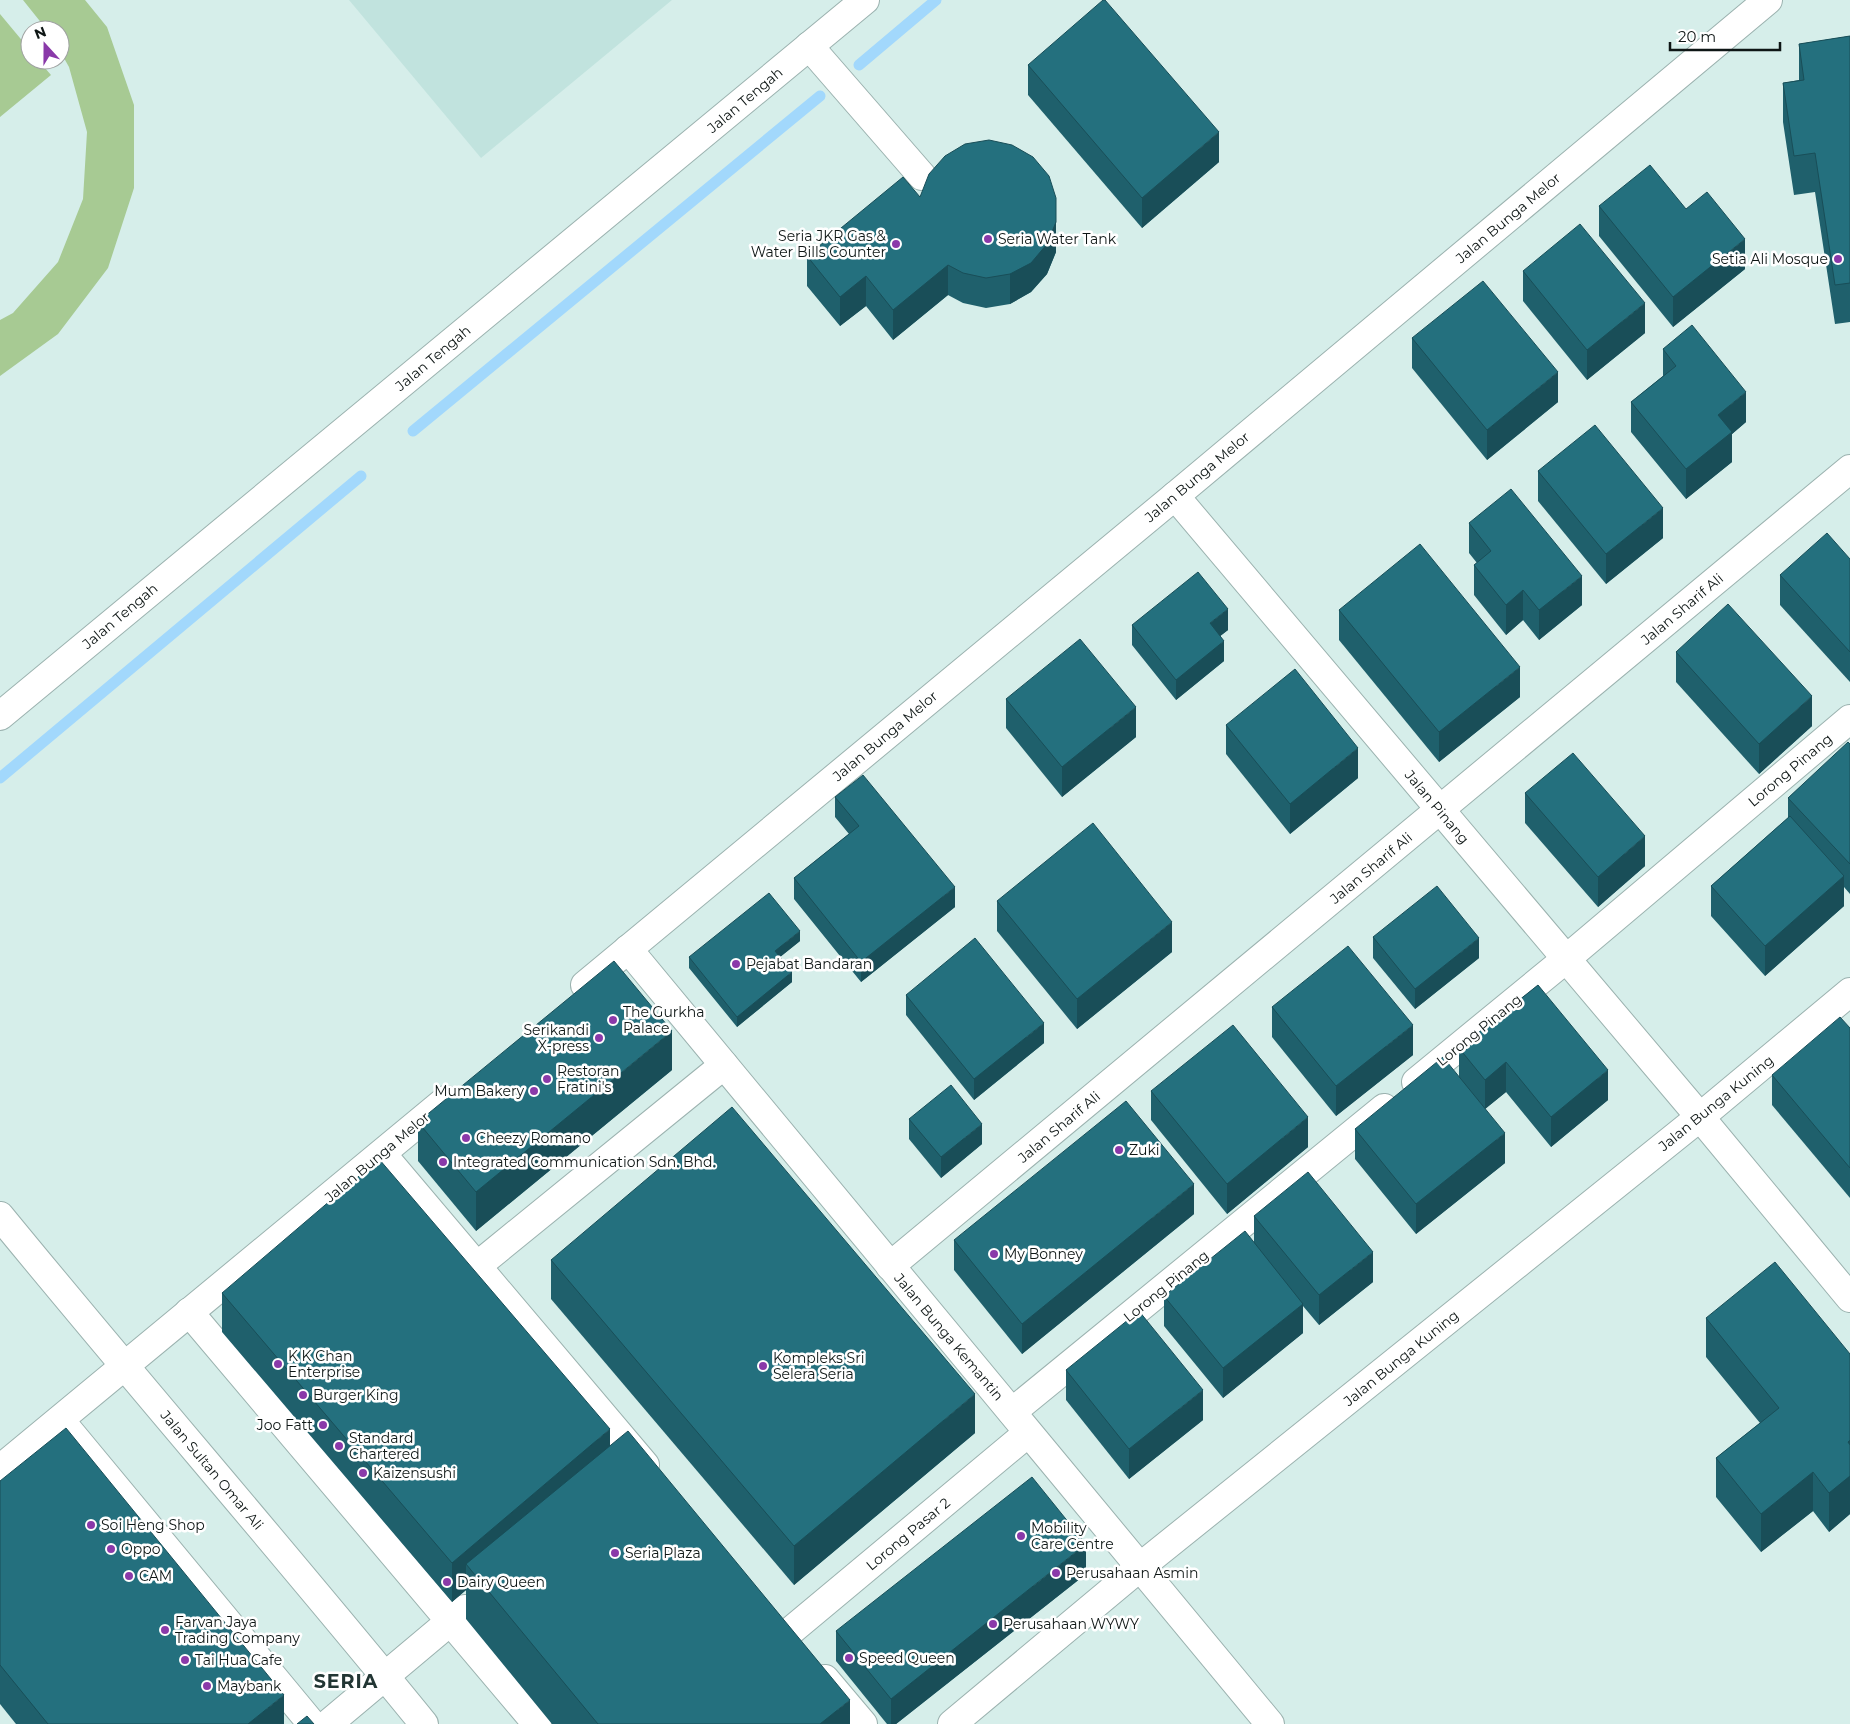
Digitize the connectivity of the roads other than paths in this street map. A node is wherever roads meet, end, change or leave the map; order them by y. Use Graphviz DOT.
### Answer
graph roads {
  1 [pos="865,0"];
  2 [pos="1768,0"];
  3 [pos="809,46"];
  4 [pos="922,176"];
  5 [pos="1850,469"];
  6 [pos="1175,496"];
  7 [pos="0,716"];
  8 [pos="1850,719"];
  9 [pos="1440,811"];
  10 [pos="628,949"];
  11 [pos="1566,959"];
  12 [pos="1850,992"];
  13 [pos="568,999"];
  14 [pos="724,1065"];
  15 [pos="464,1086"];
  16 [pos="1700,1117"];
  17 [pos="382,1154"];
  18 [pos="0,1216"];
  19 [pos="477,1266"];
  20 [pos="890,1266"];
  21 [pos="1850,1298"];
  22 [pos="189,1312"];
  23 [pos="123,1366"];
  24 [pos="1012,1412"];
  25 [pos="60,1420"];
  26 [pos="1028,1433"];
  27 [pos="0,1468"];
  28 [pos="661,1484"];
  29 [pos="1140,1567"];
  30 [pos="481,1596"];
  31 [pos="768,1612"];
  32 [pos="450,1622"];
  33 [pos="798,1646"];
  34 [pos="385,1677"];
  35 [pos="312,1724"];
  36 [pos="328,1724"];
  37 [pos="424,1724"];
  38 [pos="536,1724"];
  39 [pos="863,1724"];
  40 [pos="952,1724"];
  41 [pos="1270,1724"];
  1 -- 3 [label="street, Jalan Tengah"];
  2 -- 6 [label="street, Jalan Bunga Melor"];
  3 -- 4 [label="street"];
  3 -- 7 [label="street, Jalan Tengah"];
  5 -- 9 [label="street, Jalan Sharif Ali"];
  6 -- 9 [label="street, Jalan Pinang"];
  6 -- 10 [label="street, Jalan Bunga Melor"];
  8 -- 11 [label="street, Lorong Pinang"];
  9 -- 11 [label="street, Jalan Pinang"];
  9 -- 20 [label="street, Jalan Sharif Ali"];
  10 -- 13 [label="street, Jalan Bunga Melor"];
  10 -- 14 [label="street, Jalan Bunga Kemantin"];
  11 -- 16 [label="street, Jalan Pinang"];
  11 -- 24 [label="street, Lorong Pinang"];
  12 -- 16 [label="street, Jalan Bunga Kuning"];
  14 -- 19 [label="street"];
  14 -- 20 [label="street, Jalan Bunga Kemantin"];
  15 -- 17 [label="street, Jalan Bunga Melor"];
  16 -- 21 [label="street, Jalan Pinang"];
  16 -- 29 [label="street, Jalan Bunga Kuning"];
  17 -- 19 [label="street"];
  17 -- 22 [label="street, Jalan Bunga Melor"];
  18 -- 23 [label="street, Jalan Sultan Omar Ali"];
  19 -- 28 [label="street"];
  20 -- 24 [label="street, Jalan Bunga Kemantin"];
  22 -- 23 [label="street, Jalan Bunga Melor"];
  22 -- 32 [label="street"];
  23 -- 25 [label="street, Jalan Bunga Melor"];
  23 -- 34 [label="street, Jalan Sultan Omar Ali"];
  24 -- 26 [label="street, Jalan Bunga Kemantin"];
  25 -- 27 [label="street, Jalan Bunga Melor"];
  25 -- 35 [label="street"];
  26 -- 29 [label="street, Jalan Bunga Kemantin"];
  26 -- 33 [label="street, Lorong Pasar 2"];
  29 -- 40 [label="street, Jalan Bunga Kuning"];
  29 -- 41 [label="street, Jalan Bunga Kemantin"];
  30 -- 32 [label="street"];
  31 -- 33 [label="street"];
  32 -- 34 [label="street"];
  32 -- 38 [label="street"];
  33 -- 39 [label="street"];
  34 -- 36 [label="street"];
  34 -- 37 [label="street, Jalan Sultan Omar Ali"];
}
